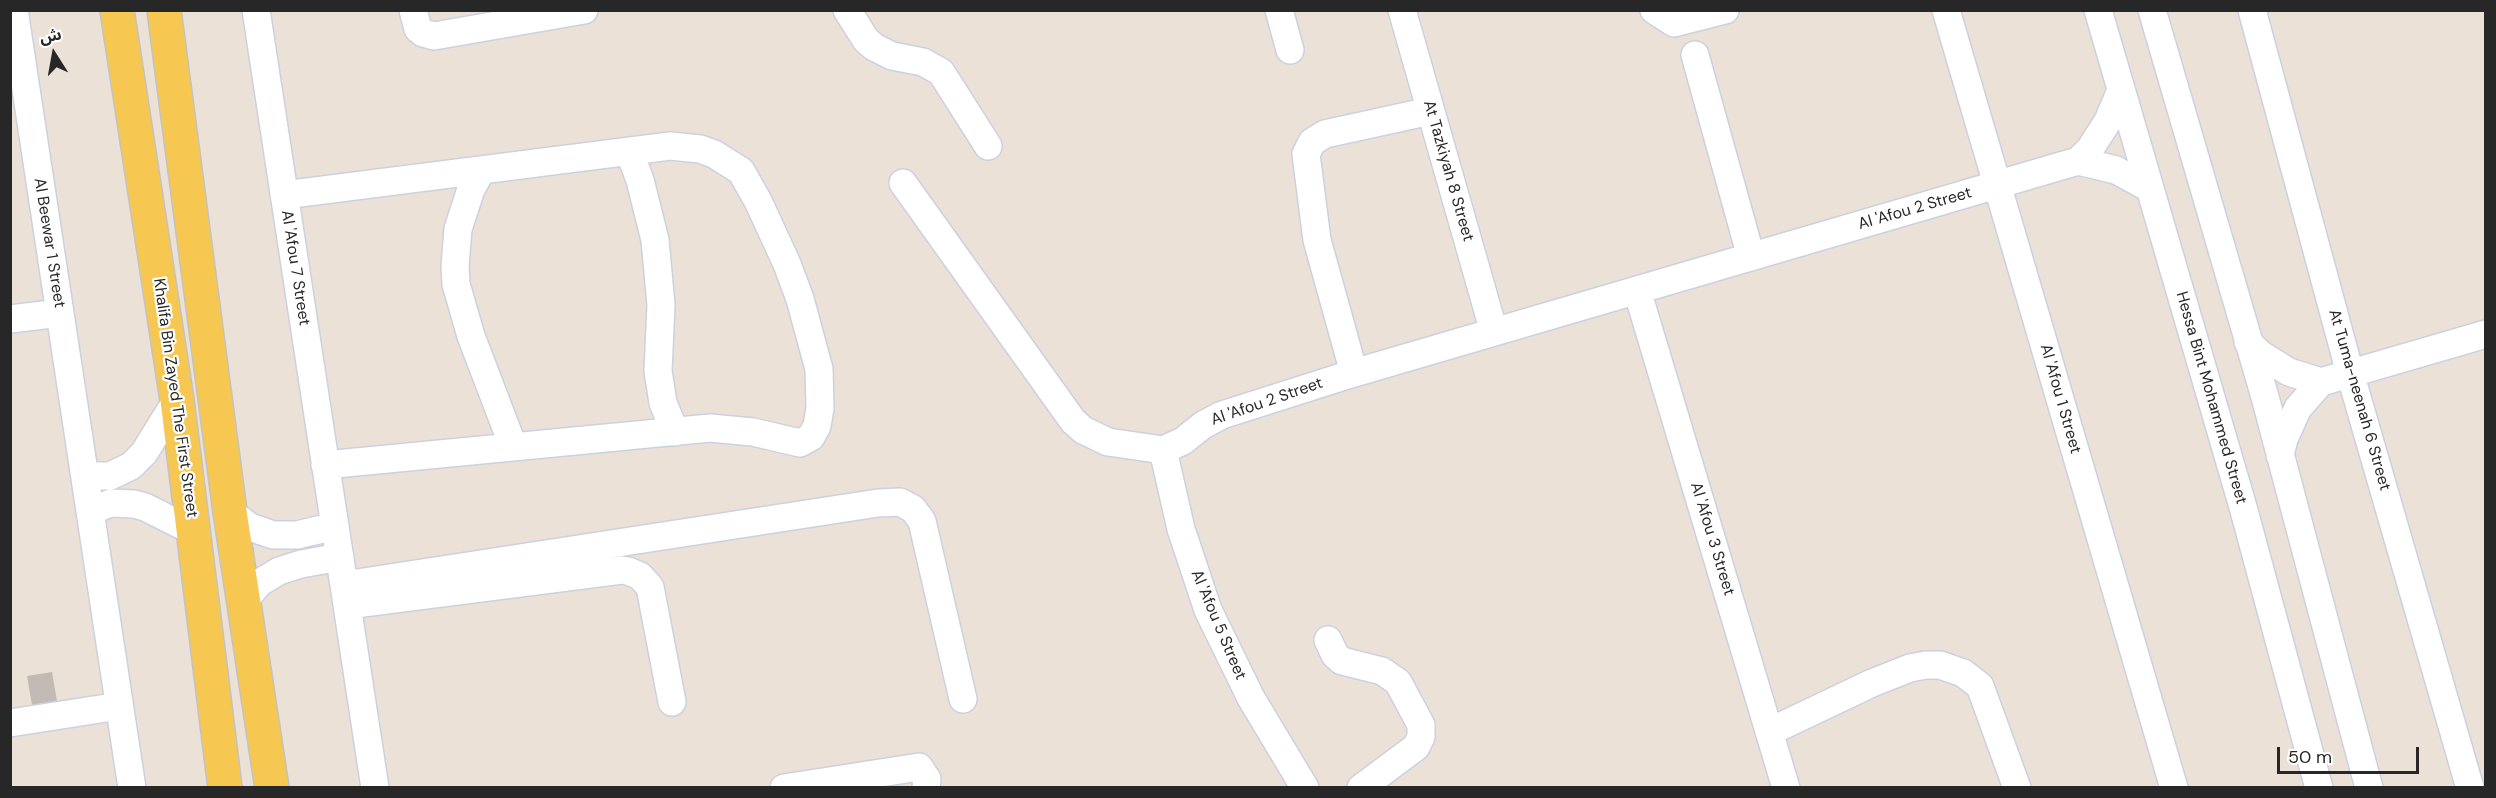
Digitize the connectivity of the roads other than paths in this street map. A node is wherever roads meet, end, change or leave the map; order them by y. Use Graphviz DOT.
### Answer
graph roads {
  1 [pos="14,10"];
  2 [pos="117,10"];
  3 [pos="164,10"];
  4 [pos="256,10"];
  5 [pos="413,10"];
  6 [pos="584,10"];
  7 [pos="847,10"];
  8 [pos="1279,10"];
  9 [pos="1402,10"];
  10 [pos="1725,10"];
  11 [pos="1946,10"];
  12 [pos="2098,10"];
  13 [pos="2152,10"];
  14 [pos="2252,10"];
  15 [pos="1662,13"];
  16 [pos="1290,50"];
  17 [pos="1695,55"];
  18 [pos="2121,90"];
  19 [pos="1430,111"];
  20 [pos="988,146"];
  21 [pos="629,151"];
  22 [pos="2078,161"];
  23 [pos="482,170"];
  24 [pos="903,183"];
  25 [pos="1997,185"];
  26 [pos="2150,188"];
  27 [pos="284,195"];
  28 [pos="1751,257"];
  29 [pos="1638,290"];
  30 [pos="60,313"];
  31 [pos="10,319"];
  32 [pos="1494,332"];
  33 [pos="2486,333"];
  34 [pos="2248,342"];
  35 [pos="1354,373"];
  36 [pos="2350,373"];
  37 [pos="2321,382"];
  38 [pos="177,400"];
  39 [pos="675,432"];
  40 [pos="513,446"];
  41 [pos="1163,450"];
  42 [pos="2280,456"];
  43 [pos="326,465"];
  44 [pos="84,476"];
  45 [pos="90,511"];
  46 [pos="230,512"];
  47 [pos="335,526"];
  48 [pos="193,531"];
  49 [pos="340,557"];
  50 [pos="346,595"];
  51 [pos="244,601"];
  52 [pos="1328,639"];
  53 [pos="963,699"];
  54 [pos="672,702"];
  55 [pos="119,706"];
  56 [pos="10,723"];
  57 [pos="1769,732"];
  58 [pos="132,788"];
  59 [pos="225,788"];
  60 [pos="272,788"];
  61 [pos="375,788"];
  62 [pos="784,788"];
  63 [pos="926,788"];
  64 [pos="1305,788"];
  65 [pos="1361,788"];
  66 [pos="1786,788"];
  67 [pos="2017,788"];
  68 [pos="2174,788"];
  69 [pos="2319,788"];
  70 [pos="2369,788"];
  71 [pos="2470,788"];
  1 -- 30 [label="street, Al Beewar 1 Street"];
  2 -- 38 [label="main road, Khalifa Bin Zayed The First Street"];
  3 -- 46 [label="main road"];
  4 -- 27 [label="street, Al 'Afou 7 Street"];
  5 -- 6 [label="street"];
  7 -- 20 [label="street"];
  8 -- 16 [label="street"];
  9 -- 19 [label="street, At Tazkiyah 8 Street"];
  10 -- 15 [label="street"];
  11 -- 25 [label="street, Al 'Afou 1 Street"];
  12 -- 18 [label="street, Hessa Bint Mohammed Street"];
  13 -- 34 [label="street"];
  14 -- 36 [label="street, At Tuma-neenah 6 Street"];
  17 -- 28 [label="street"];
  18 -- 22 [label="street"];
  18 -- 26 [label="street, Hessa Bint Mohammed Street"];
  19 -- 32 [label="street, At Tazkiyah 8 Street"];
  19 -- 35 [label="street"];
  21 -- 23 [label="street"];
  21 -- 39 [label="street"];
  21 -- 39 [label="street"];
  22 -- 25 [label="street, Al 'Afou 2 Street"];
  22 -- 26 [label="street, Al 'Afou 2 Street"];
  23 -- 27 [label="street"];
  23 -- 40 [label="street"];
  24 -- 41 [label="street"];
  25 -- 28 [label="street, Al 'Afou 2 Street"];
  25 -- 68 [label="street, Al 'Afou 1 Street"];
  26 -- 69 [label="street, Hessa Bint Mohammed Street"];
  27 -- 43 [label="street, Al 'Afou 7 Street"];
  28 -- 29 [label="street, Al 'Afou 2 Street"];
  29 -- 32 [label="street, Al 'Afou 2 Street"];
  29 -- 57 [label="street, Al 'Afou 3 Street"];
  30 -- 31 [label="street"];
  30 -- 44 [label="street, Al Beewar 1 Street"];
  32 -- 35 [label="street, Al 'Afou 2 Street"];
  33 -- 36 [label="street"];
  34 -- 37 [label="street"];
  34 -- 42 [label="street"];
  35 -- 41 [label="street, Al 'Afou 2 Street"];
  36 -- 37 [label="street"];
  36 -- 71 [label="street, At Tuma-neenah 6 Street"];
  37 -- 42 [label="street"];
  38 -- 44 [label="street"];
  38 -- 48 [label="main road, Khalifa Bin Zayed The First Street"];
  39 -- 40 [label="street"];
  40 -- 43 [label="street"];
  41 -- 64 [label="street, Al 'Afou 5 Street"];
  42 -- 70 [label="street"];
  43 -- 47 [label="street, Al 'Afou 7 Street"];
  44 -- 45 [label="street, Al Beewar 1 Street"];
  45 -- 48 [label="street"];
  45 -- 55 [label="street, Al Beewar 1 Street"];
  46 -- 47 [label="street"];
  46 -- 51 [label="main road"];
  47 -- 49 [label="street, Al 'Afou 7 Street"];
  48 -- 59 [label="main road, Khalifa Bin Zayed The First Street"];
  49 -- 50 [label="street, Al 'Afou 7 Street"];
  49 -- 51 [label="street"];
  50 -- 53 [label="street"];
  50 -- 54 [label="street"];
  50 -- 61 [label="street, Al 'Afou 7 Street"];
  51 -- 60 [label="main road"];
  52 -- 65 [label="street"];
  55 -- 56 [label="street"];
  55 -- 58 [label="street, Al Beewar 1 Street"];
  57 -- 66 [label="street, Al 'Afou 3 Street"];
  57 -- 67 [label="street"];
  62 -- 63 [label="street"];
}
